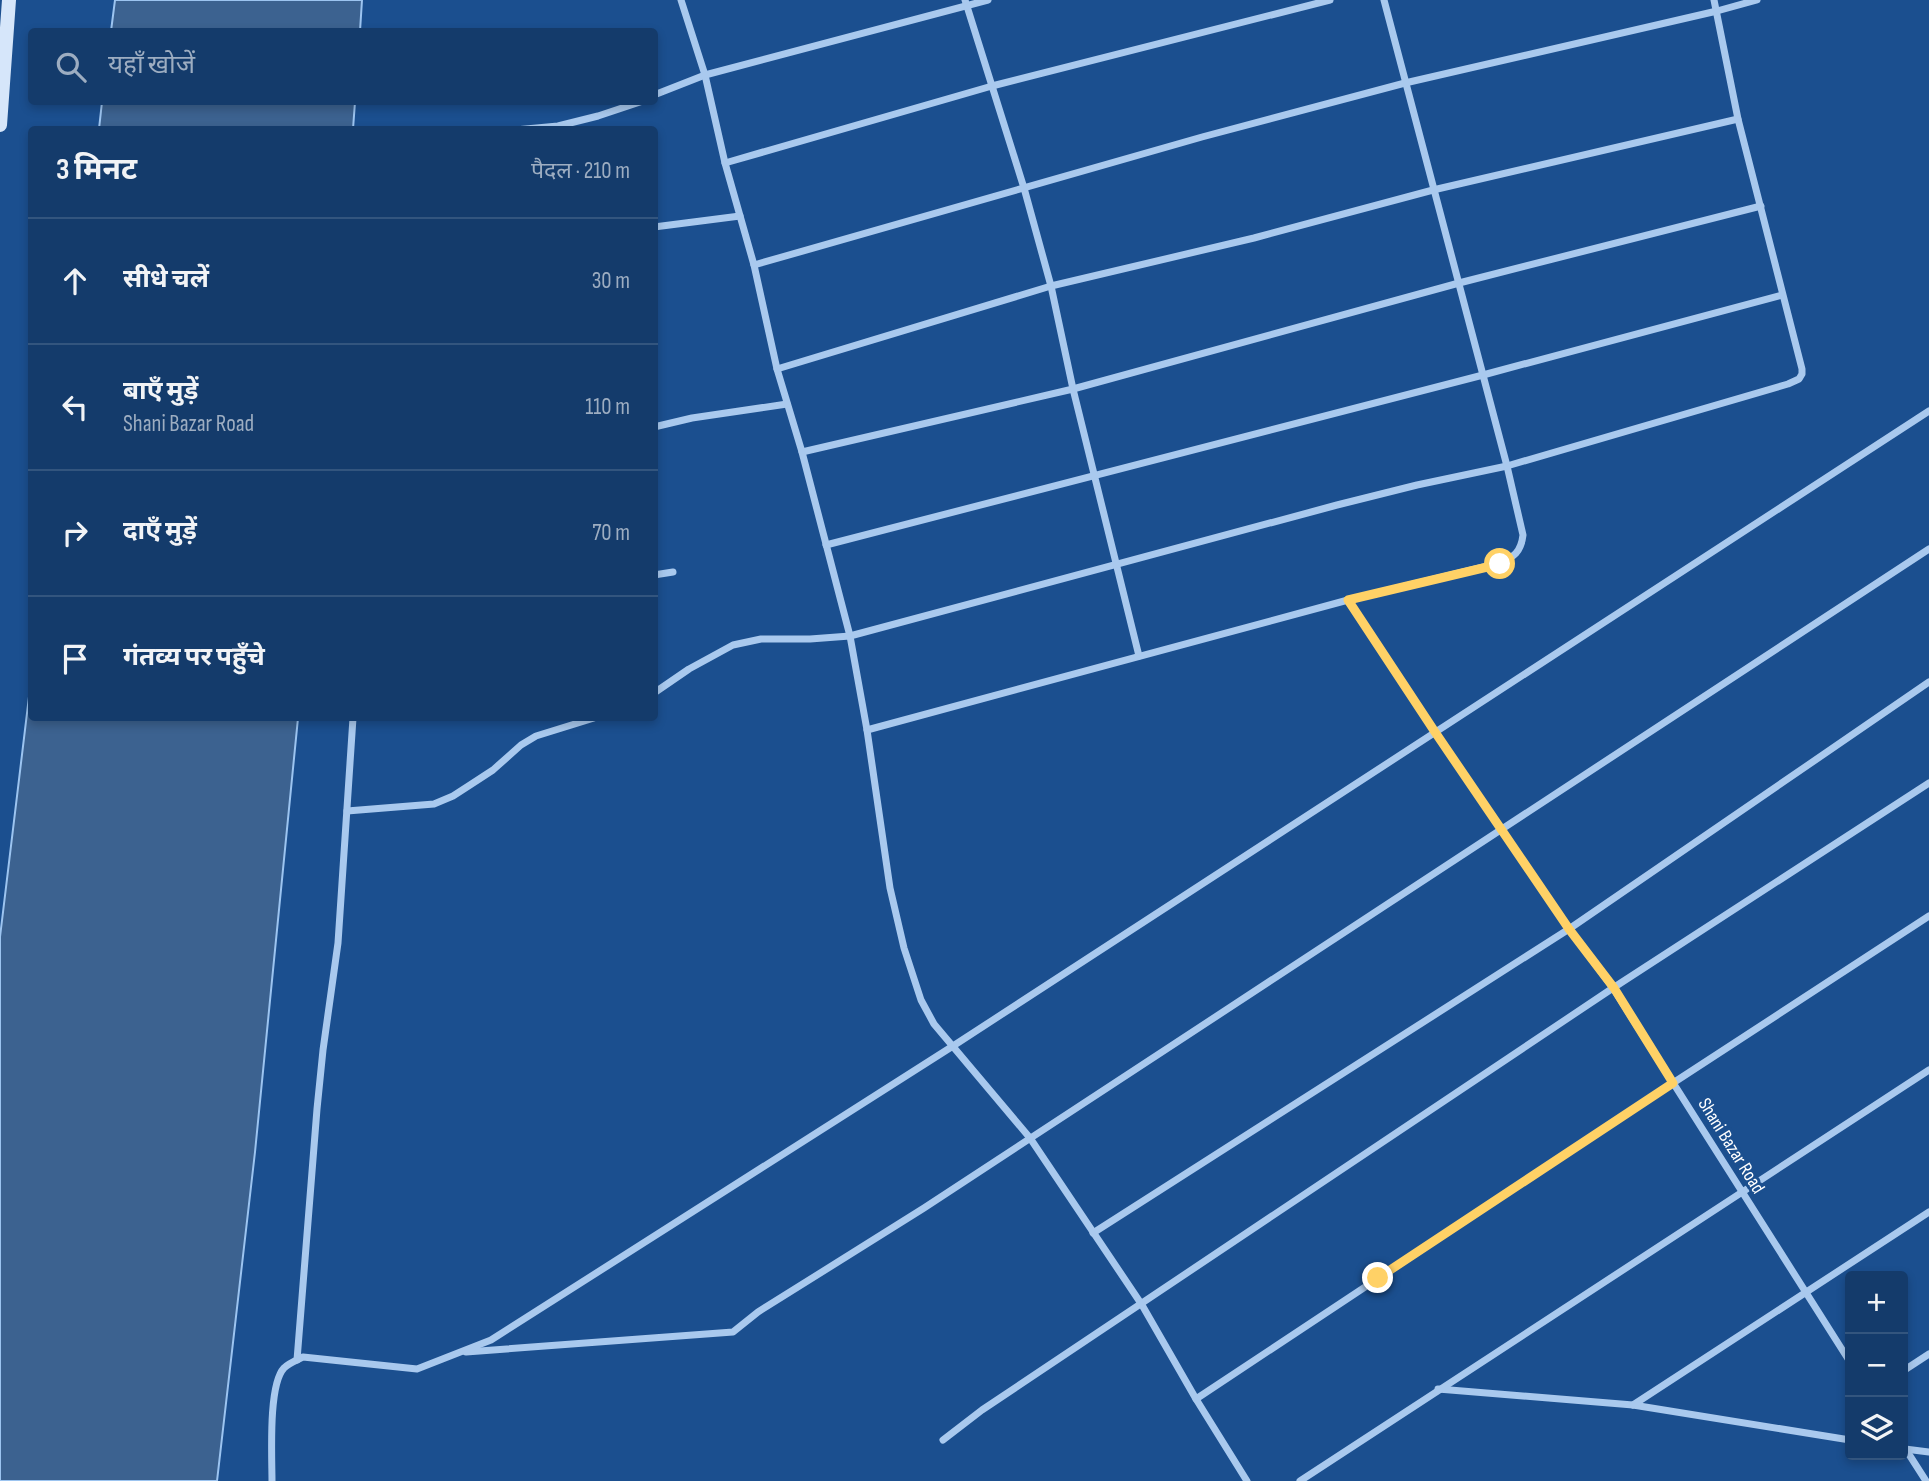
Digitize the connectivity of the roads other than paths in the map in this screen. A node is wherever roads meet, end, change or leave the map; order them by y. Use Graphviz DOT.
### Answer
graph roads {
  1 [pos="9,0"];
  2 [pos="681,0"];
  3 [pos="988,0"];
  4 [pos="1331,0"];
  5 [pos="1384,0"];
  6 [pos="1714,0"];
  7 [pos="1757,0"];
  8 [pos="966,3"];
  9 [pos="1717,11"];
  10 [pos="705,75"];
  11 [pos="1405,83"];
  12 [pos="992,86"];
  13 [pos="658,93"];
  14 [pos="630,105"];
  15 [pos="1738,118"];
  16 [pos="0,125"];
  17 [pos="558,126"];
  18 [pos="725,163"];
  19 [pos="1024,188"];
  20 [pos="1433,190"];
  21 [pos="1761,206"];
  22 [pos="740,216"];
  23 [pos="658,226"];
  24 [pos="754,265"];
  25 [pos="1459,283"];
  26 [pos="1051,286"];
  27 [pos="1782,295"];
  28 [pos="777,369"];
  29 [pos="1483,375"];
  30 [pos="1073,389"];
  31 [pos="788,404"];
  32 [pos="1929,411"];
  33 [pos="658,425"];
  34 [pos="802,452"];
  35 [pos="1507,466"];
  36 [pos="1094,476"];
  37 [pos="826,545"];
  38 [pos="1929,548"];
  39 [pos="1116,564"];
  40 [pos="673,572"];
  41 [pos="658,574"];
  42 [pos="1348,600"];
  43 [pos="850,636"];
  44 [pos="1139,656"];
  45 [pos="1929,682"];
  46 [pos="658,691"];
  47 [pos="353,721"];
  48 [pos="584,721"];
  49 [pos="867,730"];
  50 [pos="1435,732"];
  51 [pos="1929,783"];
  52 [pos="347,811"];
  53 [pos="1502,828"];
  54 [pos="1929,916"];
  55 [pos="1569,929"];
  56 [pos="1614,988"];
  57 [pos="953,1046"];
  58 [pos="1929,1070"];
  59 [pos="1673,1083"];
  60 [pos="1030,1138"];
  61 [pos="1742,1193"];
  62 [pos="1929,1212"];
  63 [pos="1093,1233"];
  64 [pos="1806,1292"];
  65 [pos="1142,1305"];
  66 [pos="458,1353"];
  67 [pos="1845,1354"];
  68 [pos="1929,1354"];
  69 [pos="297,1360"];
  70 [pos="1908,1368"];
  71 [pos="1438,1389"];
  72 [pos="1196,1399"];
  73 [pos="1633,1405"];
  74 [pos="1845,1439"];
  75 [pos="943,1440"];
  76 [pos="1908,1448"];
  77 [pos="1929,1452"];
  78 [pos="1908,1453"];
  79 [pos="272,1481"];
  80 [pos="1247,1481"];
  81 [pos="1300,1481"];
  82 [pos="1926,1481"];
  1 -- 16 [label="street"];
  2 -- 10 [label="street"];
  3 -- 8 [label="street"];
  4 -- 12 [label="street"];
  5 -- 11 [label="street"];
  6 -- 9 [label="street"];
  7 -- 9 [label="street"];
  8 -- 10 [label="street"];
  8 -- 12 [label="street"];
  9 -- 11 [label="street"];
  9 -- 15 [label="street"];
  10 -- 13 [label="street"];
  10 -- 18 [label="street"];
  11 -- 19 [label="street"];
  11 -- 20 [label="street"];
  12 -- 18 [label="street"];
  12 -- 19 [label="street"];
  14 -- 17 [label="street"];
  15 -- 20 [label="street"];
  15 -- 21 [label="street"];
  18 -- 22 [label="street"];
  19 -- 24 [label="street"];
  19 -- 26 [label="street"];
  20 -- 25 [label="street"];
  20 -- 26 [label="street"];
  21 -- 25 [label="street"];
  21 -- 27 [label="street"];
  22 -- 23 [label="street"];
  22 -- 24 [label="street"];
  24 -- 28 [label="street"];
  25 -- 29 [label="street"];
  25 -- 30 [label="street"];
  26 -- 28 [label="street"];
  26 -- 30 [label="street"];
  27 -- 29 [label="street"];
  27 -- 35 [label="street"];
  28 -- 31 [label="street"];
  29 -- 35 [label="street"];
  29 -- 36 [label="street"];
  30 -- 34 [label="street"];
  30 -- 36 [label="street"];
  31 -- 33 [label="street"];
  31 -- 34 [label="street"];
  32 -- 50 [label="street"];
  34 -- 37 [label="street"];
  35 -- 39 [label="street"];
  35 -- 42 [label="street"];
  36 -- 37 [label="street"];
  36 -- 39 [label="street"];
  37 -- 43 [label="street"];
  38 -- 53 [label="street"];
  39 -- 43 [label="street"];
  39 -- 44 [label="street"];
  40 -- 41 [label="street"];
  42 -- 44 [label="street"];
  42 -- 50 [label="street, Shani Bazar Road"];
  43 -- 46 [label="street"];
  43 -- 49 [label="street"];
  44 -- 49 [label="street"];
  45 -- 55 [label="street"];
  47 -- 52 [label="street"];
  48 -- 52 [label="street"];
  49 -- 57 [label="street"];
  50 -- 53 [label="street, Shani Bazar Road"];
  50 -- 57 [label="street"];
  51 -- 56 [label="street"];
  52 -- 69 [label="street"];
  53 -- 55 [label="street, Shani Bazar Road"];
  53 -- 60 [label="street"];
  54 -- 59 [label="street"];
  55 -- 56 [label="street, Shani Bazar Road"];
  55 -- 63 [label="street"];
  56 -- 59 [label="street, Shani Bazar Road"];
  56 -- 65 [label="street"];
  57 -- 60 [label="street"];
  57 -- 66 [label="street"];
  58 -- 61 [label="street"];
  59 -- 61 [label="street, Shani Bazar Road"];
  59 -- 72 [label="street"];
  60 -- 63 [label="street"];
  60 -- 66 [label="street"];
  61 -- 64 [label="street, Shani Bazar Road"];
  61 -- 71 [label="street"];
  62 -- 64 [label="street"];
  63 -- 65 [label="street"];
  64 -- 67 [label="street, Shani Bazar Road"];
  64 -- 73 [label="street"];
  65 -- 72 [label="street"];
  65 -- 75 [label="street"];
  66 -- 69 [label="street"];
  68 -- 70 [label="street"];
  69 -- 79 [label="street"];
  71 -- 73 [label="street"];
  71 -- 81 [label="street"];
  72 -- 80 [label="street"];
  73 -- 74 [label="street"];
  76 -- 77 [label="street"];
  78 -- 82 [label="street"];
}
